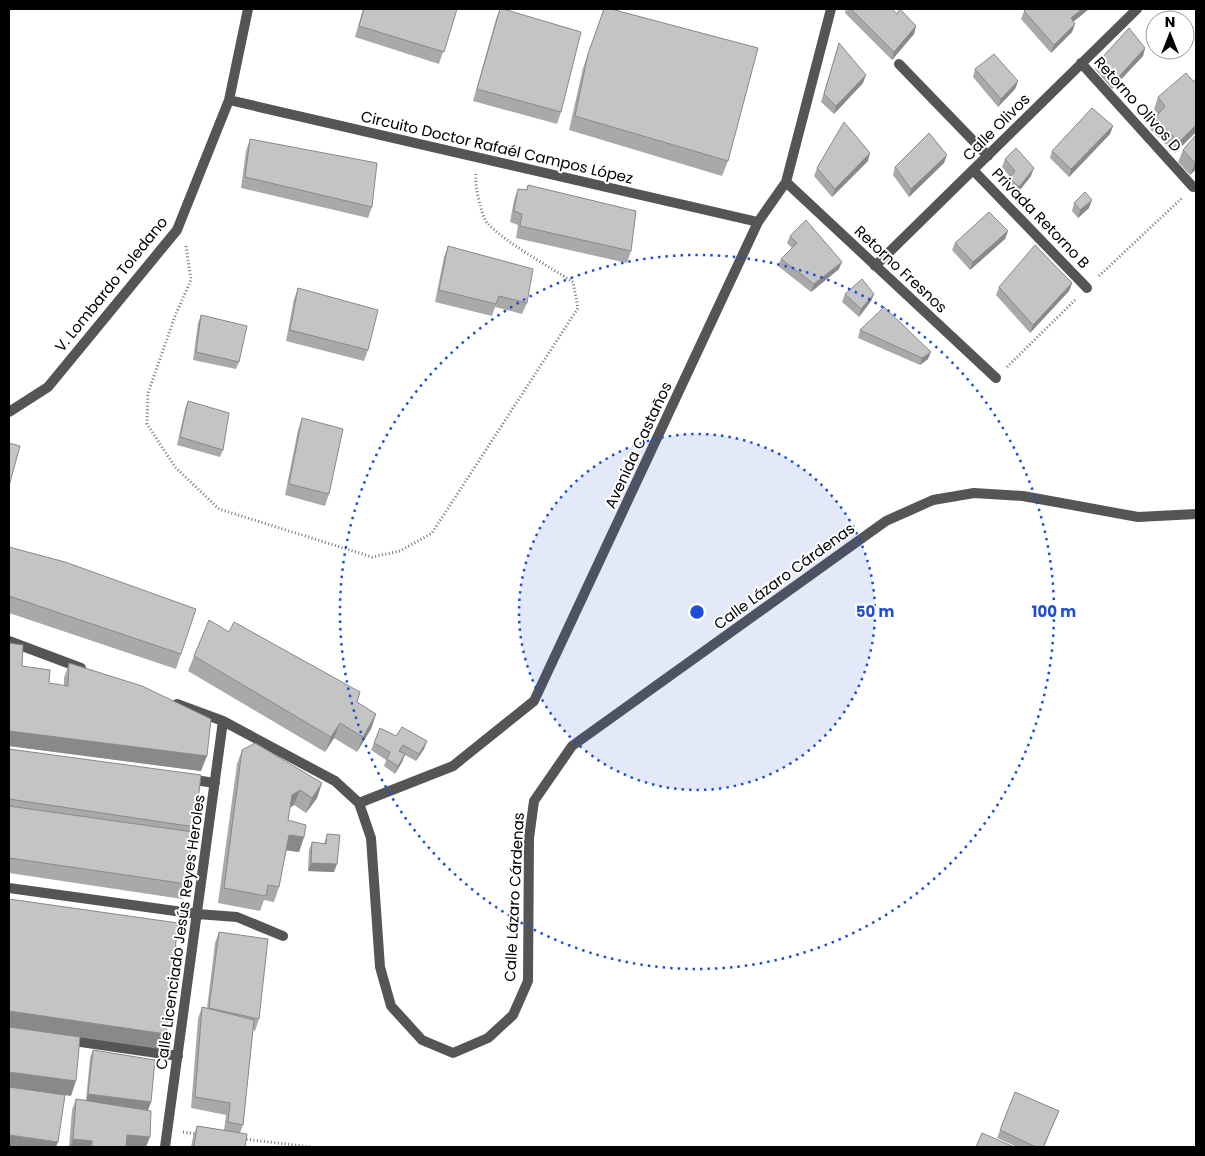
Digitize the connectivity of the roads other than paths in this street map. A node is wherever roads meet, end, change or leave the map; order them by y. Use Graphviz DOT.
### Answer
graph roads {
  1 [pos="248,9"];
  2 [pos="831,9"];
  3 [pos="1137,9"];
  4 [pos="1080,63"];
  5 [pos="899,64"];
  6 [pos="230,100"];
  7 [pos="988,156"];
  8 [pos="973,170"];
  9 [pos="786,182"];
  10 [pos="1193,187"];
  11 [pos="758,222"];
  12 [pos="875,266"];
  13 [pos="1087,288"];
  14 [pos="996,378"];
  15 [pos="9,412"];
  16 [pos="1196,514"];
  17 [pos="9,640"];
  18 [pos="93,672"];
  19 [pos="167,700"];
  20 [pos="223,721"];
  21 [pos="176,777"];
  22 [pos="215,783"];
  23 [pos="360,803"];
  24 [pos="9,888"];
  25 [pos="197,914"];
  26 [pos="283,936"];
  27 [pos="56,1038"];
  28 [pos="178,1056"];
  29 [pos="165,1147"];
  1 -- 6 [label="street, V. Lombardo Toledano"];
  2 -- 9 [label="street, Avenida Castaños"];
  3 -- 4 [label="street, Calle Olivos"];
  4 -- 7 [label="street, Calle Olivos"];
  4 -- 10 [label="street, Retorno Olivos D"];
  5 -- 7 [label="street"];
  6 -- 11 [label="street, Circuito Doctor Rafaél Campos López"];
  6 -- 15 [label="street, V. Lombardo Toledano"];
  7 -- 8 [label="street, Calle Olivos"];
  8 -- 12 [label="street, Calle Olivos"];
  8 -- 13 [label="street, Privada Retorno B"];
  9 -- 11 [label="street, Avenida Castaños"];
  9 -- 12 [label="street, Retorno Fresnos"];
  11 -- 23 [label="street, Avenida Castaños"];
  12 -- 14 [label="street, Retorno Fresnos"];
  16 -- 23 [label="street, Calle Lázaro Cárdenas"];
  17 -- 18 [label="street"];
  19 -- 20 [label="street"];
  20 -- 22 [label="street, Calle Licenciado Jesús Reyes Heroles"];
  20 -- 23 [label="street"];
  21 -- 22 [label="street"];
  22 -- 25 [label="street, Calle Licenciado Jesús Reyes Heroles"];
  24 -- 25 [label="street"];
  25 -- 26 [label="street"];
  25 -- 28 [label="street, Calle Licenciado Jesús Reyes Heroles"];
  27 -- 28 [label="street"];
  28 -- 29 [label="street, Calle Licenciado Jesús Reyes Heroles"];
}
